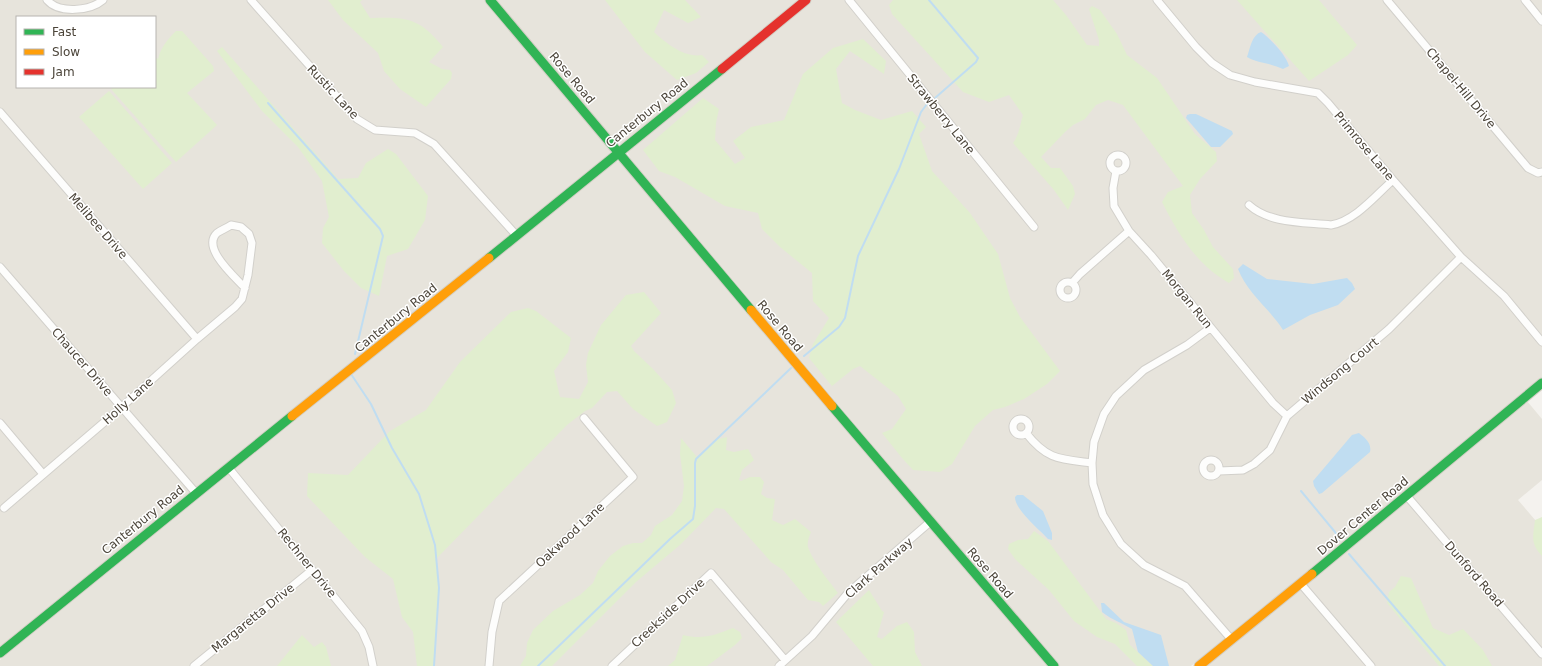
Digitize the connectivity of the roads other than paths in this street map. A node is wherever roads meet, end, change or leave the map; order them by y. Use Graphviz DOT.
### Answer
graph roads {
  1 [pos="47,0"];
  2 [pos="103,0"];
  3 [pos="251,0"];
  4 [pos="490,0"];
  5 [pos="806,0"];
  6 [pos="849,0"];
  7 [pos="1157,0"];
  8 [pos="1387,0"];
  9 [pos="1524,0"];
  10 [pos="1542,21"];
  11 [pos="0,112"];
  12 [pos="619,152"];
  13 [pos="1116,171"];
  14 [pos="1540,172"];
  15 [pos="1393,180"];
  16 [pos="1249,205"];
  17 [pos="1034,227"];
  18 [pos="1129,231"];
  19 [pos="517,236"];
  20 [pos="1461,257"];
  21 [pos="0,267"];
  22 [pos="1072,283"];
  23 [pos="245,288"];
  24 [pos="1210,328"];
  25 [pos="197,339"];
  26 [pos="1542,342"];
  27 [pos="1542,383"];
  28 [pos="121,408"];
  29 [pos="1287,416"];
  30 [pos="584,418"];
  31 [pos="0,423"];
  32 [pos="1026,433"];
  33 [pos="1092,463"];
  34 [pos="228,467"];
  35 [pos="1219,472"];
  36 [pos="43,474"];
  37 [pos="196,493"];
  38 [pos="1406,495"];
  39 [pos="4,508"];
  40 [pos="930,522"];
  41 [pos="312,570"];
  42 [pos="1301,584"];
  43 [pos="1231,639"];
  44 [pos="0,653"];
  45 [pos="1542,654"];
  46 [pos="785,660"];
  47 [pos="194,666"];
  48 [pos="373,666"];
  49 [pos="489,666"];
  50 [pos="612,666"];
  51 [pos="778,666"];
  52 [pos="1054,666"];
  53 [pos="1199,666"];
  54 [pos="1371,666"];
  1 -- 2 [label="street"];
  3 -- 19 [label="street, Rustic Lane"];
  4 -- 12 [label="street, Rose Road"];
  5 -- 12 [label="street, Canterbury Road"];
  6 -- 17 [label="street, Strawberry Lane"];
  7 -- 15 [label="street, Primrose Lane"];
  8 -- 14 [label="street, Chapel-Hill Drive"];
  9 -- 10 [label="street"];
  11 -- 25 [label="street, Melibee Drive"];
  12 -- 19 [label="street, Canterbury Road"];
  12 -- 40 [label="street, Rose Road"];
  13 -- 18 [label="street, Morgan Run"];
  15 -- 16 [label="street"];
  15 -- 20 [label="street, Primrose Lane"];
  18 -- 22 [label="street"];
  18 -- 24 [label="street, Morgan Run"];
  19 -- 34 [label="street, Canterbury Road"];
  20 -- 26 [label="street, Primrose Lane"];
  20 -- 29 [label="street, Windsong Court"];
  21 -- 28 [label="street, Chaucer Drive"];
  23 -- 23 [label="street, Holly Lane"];
  23 -- 25 [label="street, Holly Lane"];
  24 -- 29 [label="street, Morgan Run"];
  24 -- 33 [label="street"];
  25 -- 28 [label="street, Holly Lane"];
  27 -- 38 [label="street, Dover Center Road"];
  28 -- 36 [label="street, Holly Lane"];
  28 -- 37 [label="street, Chaucer Drive"];
  29 -- 35 [label="street, Windsong Court"];
  30 -- 49 [label="street, Oakwood Lane"];
  31 -- 36 [label="street"];
  32 -- 33 [label="street"];
  33 -- 43 [label="street"];
  34 -- 37 [label="street, Canterbury Road"];
  34 -- 41 [label="street, Rechner Drive"];
  36 -- 39 [label="street, Holly Lane"];
  37 -- 44 [label="street, Canterbury Road"];
  38 -- 42 [label="street, Dover Center Road"];
  38 -- 45 [label="street, Dunford Road"];
  40 -- 46 [label="street, Clark Parkway"];
  40 -- 52 [label="street, Rose Road"];
  41 -- 47 [label="street, Margaretta Drive"];
  41 -- 48 [label="street, Rechner Drive"];
  42 -- 43 [label="street, Dover Center Road"];
  42 -- 54 [label="street"];
  43 -- 53 [label="street, Dover Center Road"];
  46 -- 50 [label="street, Creekside Drive"];
  46 -- 51 [label="street, Clark Parkway"];
}
